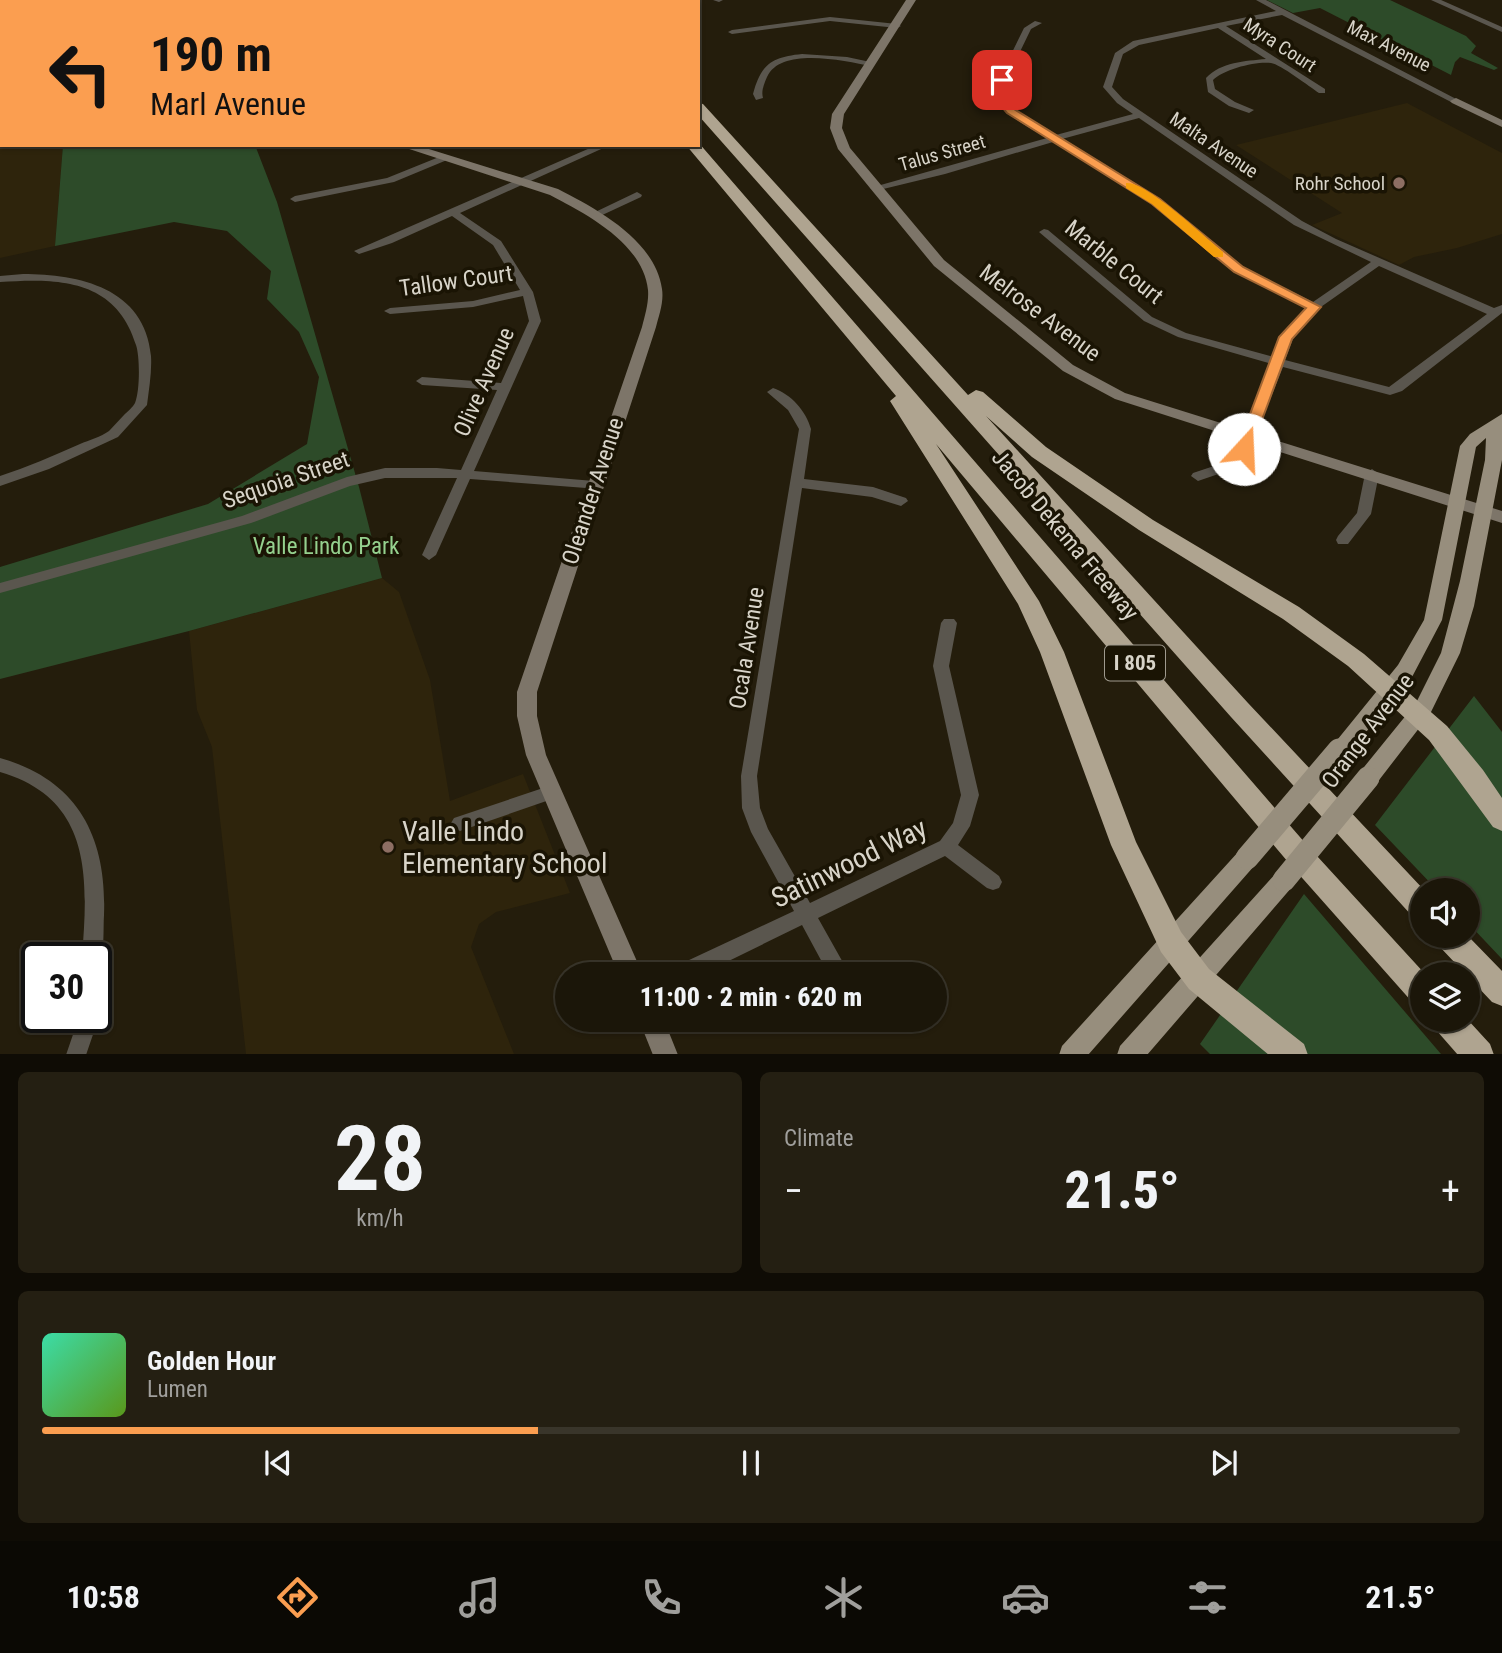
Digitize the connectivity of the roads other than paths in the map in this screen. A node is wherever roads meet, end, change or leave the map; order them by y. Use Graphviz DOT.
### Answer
graph roads {
  1 [pos="911,0"];
  2 [pos="1260,0"];
  3 [pos="1435,0"];
  4 [pos="1284,12"];
  5 [pos="1038,23"];
  6 [pos="897,26"];
  7 [pos="1220,26"];
  8 [pos="1502,30"];
  9 [pos="732,32"];
  10 [pos="1276,60"];
  11 [pos="871,64"];
  12 [pos="1322,91"];
  13 [pos="759,98"];
  14 [pos="1456,101"];
  15 [pos="700,109"];
  16 [pos="1249,110"];
  17 [pos="1139,115"];
  18 [pos="1502,124"];
  19 [pos="1054,138"];
  20 [pos="409,147"];
  21 [pos="603,147"];
  22 [pos="695,147"];
  23 [pos="444,158"];
  24 [pos="522,182"];
  25 [pos="875,188"];
  26 [pos="637,195"];
  27 [pos="295,199"];
  28 [pos="454,213"];
  29 [pos="594,215"];
  30 [pos="1044,232"];
  31 [pos="359,251"];
  32 [pos="1378,262"];
  33 [pos="0,279"];
  34 [pos="527,292"];
  35 [pos="1314,307"];
  36 [pos="1498,310"];
  37 [pos="390,312"];
  38 [pos="852,329"];
  39 [pos="905,333"];
  40 [pos="1277,361"];
  41 [pos="422,381"];
  42 [pos="505,387"];
  43 [pos="773,392"];
  44 [pos="1498,425"];
  45 [pos="1249,436"];
  46 [pos="466,474"];
  47 [pos="1372,474"];
  48 [pos="1198,476"];
  49 [pos="0,481"];
  50 [pos="797,483"];
  51 [pos="594,486"];
  52 [pos="901,501"];
  53 [pos="1457,501"];
  54 [pos="1482,510"];
  55 [pos="1502,517"];
  56 [pos="1343,540"];
  57 [pos="429,555"];
  58 [pos="0,588"];
  59 [pos="950,624"];
  60 [pos="1390,688"];
  61 [pos="1418,714"];
  62 [pos="0,765"];
  63 [pos="552,792"];
  64 [pos="1502,819"];
  65 [pos="460,823"];
  66 [pos="946,847"];
  67 [pos="993,882"];
  68 [pos="1410,894"];
  69 [pos="805,914"];
  70 [pos="94,942"];
  71 [pos="1171,942"];
  72 [pos="1460,948"];
  73 [pos="625,962"];
  74 [pos="706,962"];
  75 [pos="833,962"];
  76 [pos="1199,979"];
  77 [pos="1410,979"];
  78 [pos="1502,992"];
  79 [pos="656,1032"];
  80 [pos="1459,1032"];
  81 [pos="84,1033"];
  82 [pos="76,1054"];
  83 [pos="666,1054"];
  84 [pos="1072,1054"];
  85 [pos="1130,1054"];
  86 [pos="1292,1054"];
  87 [pos="1478,1054"];
  1 -- 6 [label="street, Melrose Avenue"];
  2 -- 4 [label="street, Max Avenue"];
  3 -- 8 [label="street"];
  4 -- 7 [label="street, Malta Avenue"];
  4 -- 14 [label="street, Max Avenue"];
  5 -- 19 [label="street"];
  6 -- 9 [label="street"];
  6 -- 11 [label="street, Melrose Avenue"];
  7 -- 10 [label="street, Myra Court"];
  7 -- 17 [label="street, Malta Avenue"];
  10 -- 12 [label="street, Myra Court"];
  10 -- 16 [label="street"];
  11 -- 13 [label="street"];
  11 -- 25 [label="street, Melrose Avenue"];
  14 -- 18 [label="street, Max Avenue"];
  15 -- 39 [label="highway, Jacob Dekema Freeway / I 805"];
  17 -- 19 [label="street, Talus Street"];
  17 -- 32 [label="street, Malta Avenue"];
  19 -- 25 [label="street, Talus Street"];
  19 -- 35 [label="street"];
  20 -- 23 [label="street, Oleander Avenue"];
  21 -- 24 [label="street"];
  22 -- 38 [label="highway, Jacob Dekema Freeway / I 805"];
  23 -- 24 [label="street, Oleander Avenue"];
  23 -- 27 [label="street"];
  24 -- 28 [label="street"];
  24 -- 29 [label="street, Oleander Avenue"];
  25 -- 45 [label="street, Melrose Avenue"];
  26 -- 29 [label="street"];
  28 -- 31 [label="street"];
  28 -- 34 [label="street, Olive Avenue"];
  29 -- 51 [label="street, Oleander Avenue"];
  30 -- 40 [label="street, Marble Court"];
  32 -- 35 [label="street"];
  32 -- 36 [label="street, Malta Avenue"];
  33 -- 49 [label="street"];
  34 -- 37 [label="street, Tallow Court"];
  34 -- 42 [label="street, Olive Avenue"];
  35 -- 40 [label="street"];
  36 -- 40 [label="street, Marble Court"];
  38 -- 71 [label="highway"];
  38 -- 77 [label="highway, Jacob Dekema Freeway / I 805"];
  39 -- 60 [label="highway"];
  39 -- 68 [label="highway, Jacob Dekema Freeway / I 805"];
  40 -- 45 [label="street"];
  41 -- 42 [label="street"];
  42 -- 46 [label="street, Olive Avenue"];
  43 -- 50 [label="street, Ocala Avenue"];
  44 -- 53 [label="main road, Orange Avenue"];
  44 -- 54 [label="main road, Orange Avenue"];
  45 -- 47 [label="street, Melrose Avenue"];
  45 -- 48 [label="street"];
  46 -- 51 [label="street, Sequoia Street"];
  46 -- 57 [label="street, Olive Avenue"];
  46 -- 58 [label="street, Sequoia Street"];
  47 -- 53 [label="street, Melrose Avenue"];
  47 -- 56 [label="street"];
  50 -- 52 [label="street"];
  50 -- 69 [label="street, Ocala Avenue"];
  51 -- 63 [label="street, Oleander Avenue"];
  53 -- 54 [label="street, Melrose Avenue"];
  53 -- 60 [label="main road, Orange Avenue"];
  54 -- 55 [label="street, Melrose Avenue"];
  54 -- 61 [label="main road, Orange Avenue"];
  59 -- 66 [label="street, Satinwood Way"];
  60 -- 61 [label="highway"];
  60 -- 71 [label="main road, Orange Avenue, bridge"];
  61 -- 64 [label="highway"];
  61 -- 76 [label="main road, Orange Avenue, bridge"];
  62 -- 70 [label="street"];
  63 -- 65 [label="street"];
  63 -- 73 [label="street, Oleander Avenue"];
  66 -- 67 [label="street"];
  66 -- 69 [label="street, Satinwood Way"];
  69 -- 74 [label="street, Satinwood Way"];
  69 -- 75 [label="street, Ocala Avenue"];
  71 -- 76 [label="highway"];
  71 -- 84 [label="main road, Orange Avenue"];
  72 -- 78 [label="highway"];
  76 -- 85 [label="main road, Orange Avenue"];
  76 -- 86 [label="highway"];
  79 -- 83 [label="street"];
  80 -- 87 [label="highway"];
  81 -- 82 [label="street"];
}
